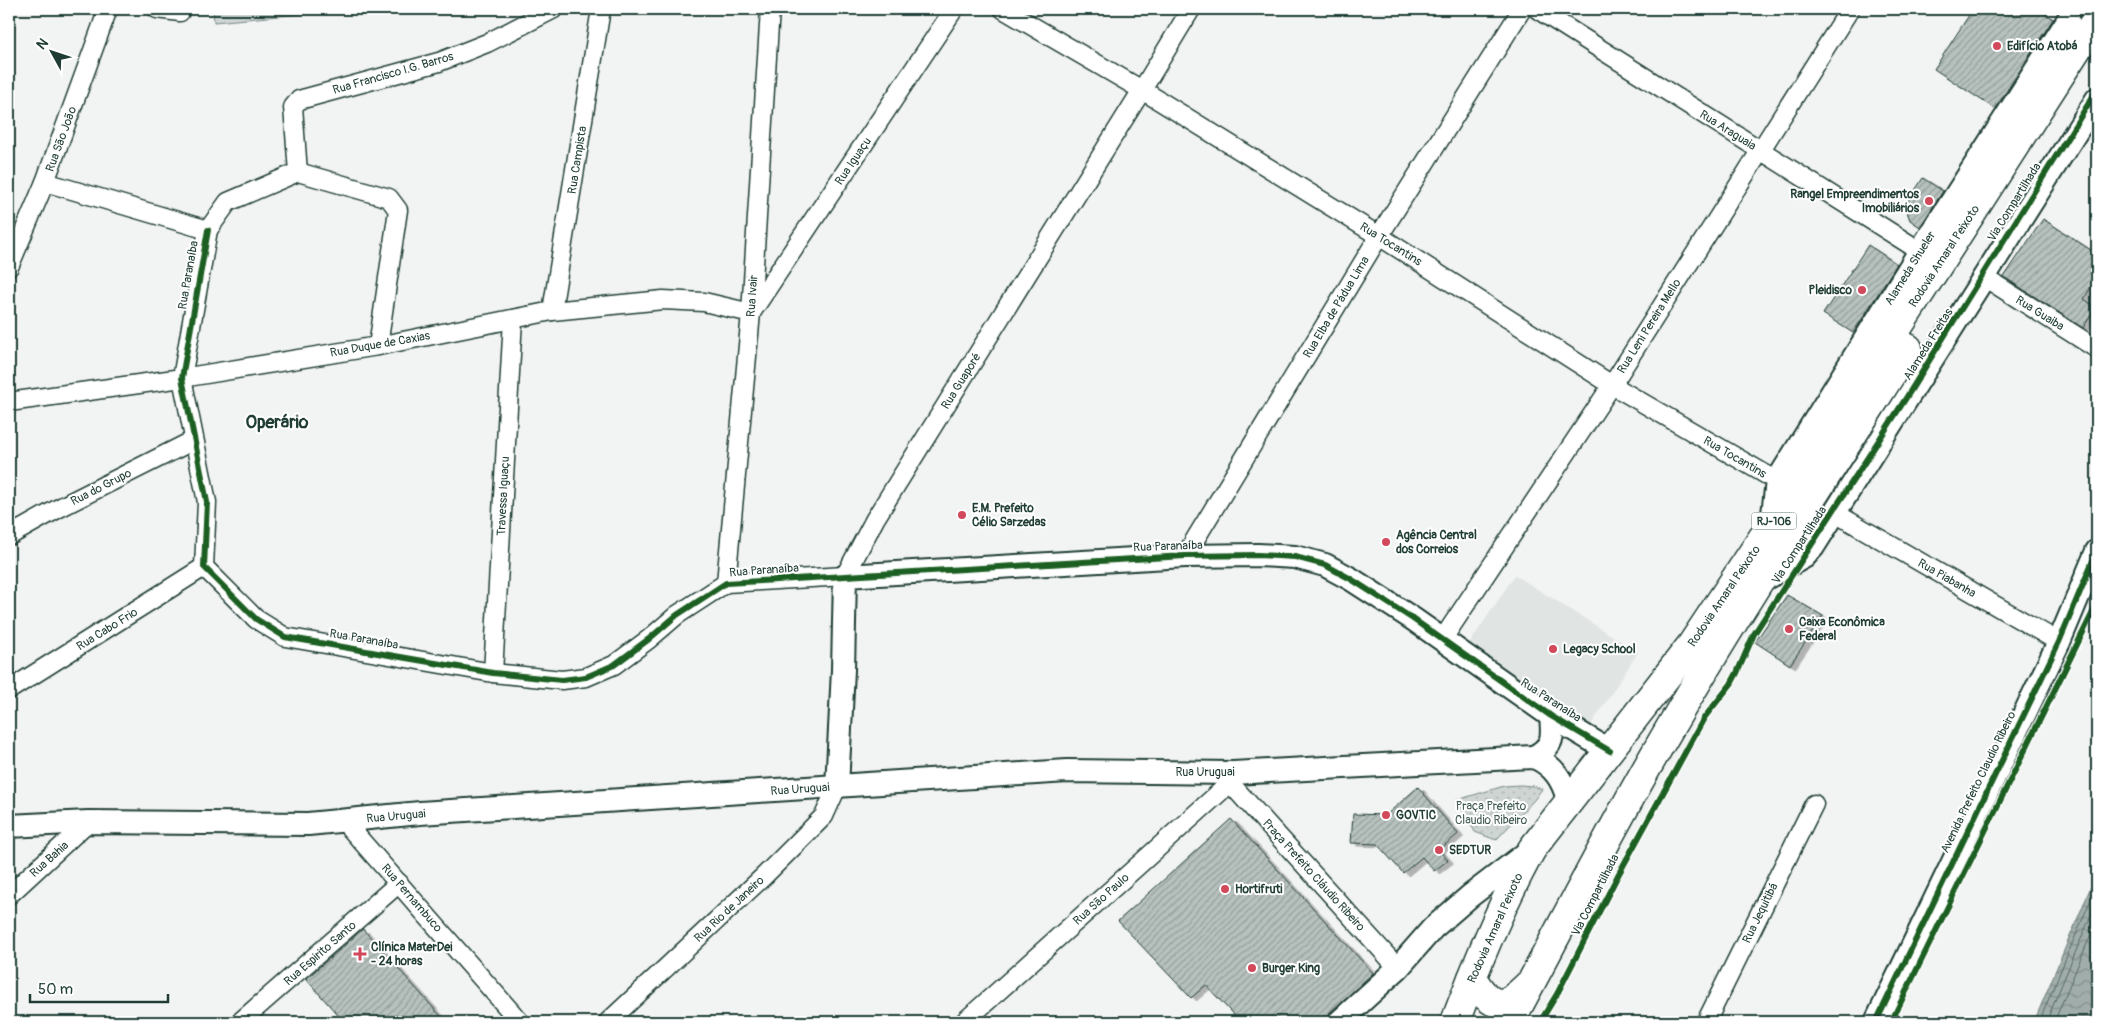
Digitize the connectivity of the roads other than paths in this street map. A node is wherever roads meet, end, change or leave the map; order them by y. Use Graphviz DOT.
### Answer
graph roads {
  1 [pos="108,9"];
  2 [pos="157,9"];
  3 [pos="602,9"];
  4 [pos="770,9"];
  5 [pos="954,9"];
  6 [pos="1003,9"];
  7 [pos="1191,9"];
  8 [pos="1522,9"];
  9 [pos="1537,9"];
  10 [pos="1850,9"];
  11 [pos="546,11"];
  12 [pos="180,12"];
  13 [pos="2080,26"];
  14 [pos="1142,90"];
  15 [pos="2097,99"];
  16 [pos="1759,150"];
  17 [pos="298,172"];
  18 [pos="45,182"];
  19 [pos="208,230"];
  20 [pos="1379,236"];
  21 [pos="1920,251"];
  22 [pos="9,267"];
  23 [pos="1984,277"];
  24 [pos="552,311"];
  25 [pos="751,313"];
  26 [pos="513,319"];
  27 [pos="378,346"];
  28 [pos="2097,349"];
  29 [pos="182,378"];
  30 [pos="1612,385"];
  31 [pos="9,402"];
  32 [pos="194,440"];
  33 [pos="1777,481"];
  34 [pos="1835,513"];
  35 [pos="1771,525"];
  36 [pos="9,536"];
  37 [pos="2097,551"];
  38 [pos="1185,556"];
  39 [pos="204,567"];
  40 [pos="845,576"];
  41 [pos="1760,582"];
  42 [pos="726,583"];
  43 [pos="1442,640"];
  44 [pos="2059,642"];
  45 [pos="494,673"];
  46 [pos="9,690"];
  47 [pos="1551,716"];
  48 [pos="1610,751"];
  49 [pos="1534,757"];
  50 [pos="1231,778"];
  51 [pos="837,787"];
  52 [pos="1568,800"];
  53 [pos="1814,804"];
  54 [pos="342,820"];
  55 [pos="88,822"];
  56 [pos="1616,822"];
  57 [pos="9,826"];
  58 [pos="1532,849"];
  59 [pos="400,883"];
  60 [pos="9,895"];
  61 [pos="1398,968"];
  62 [pos="1472,978"];
  63 [pos="1533,980"];
  64 [pos="240,1022"];
  65 [pos="520,1022"];
  66 [pos="608,1022"];
  67 [pos="964,1022"];
  68 [pos="1339,1022"];
  69 [pos="1455,1022"];
  70 [pos="1510,1022"];
  71 [pos="1706,1022"];
  72 [pos="1876,1022"];
  1 -- 18 [label="street, Rua São João"];
  2 -- 12 [label="street"];
  3 -- 24 [label="street, Rua Campista"];
  4 -- 25 [label="street, Rua Ivair"];
  5 -- 25 [label="street, Rua Iguaçu"];
  6 -- 14 [label="street, Rua Tocantins"];
  7 -- 14 [label="street, Rua Guaporé"];
  8 -- 20 [label="street, Rua Elba de Pádua Lima"];
  9 -- 16 [label="street, Rua Araguaia"];
  10 -- 16 [label="street, Rua Leni Pereira Mello"];
  11 -- 17 [label="street, Rua Francisco I.G. Barros"];
  13 -- 21 [label="street, Alameda Shueler"];
  13 -- 35 [label="highway, Rodovia Amaral Peixoto / RJ-106"];
  13 -- 41 [label="highway, Rodovia Amaral Peixoto / RJ-106"];
  14 -- 20 [label="street, Rua Tocantins"];
  14 -- 40 [label="street, Rua Guaporé"];
  15 -- 23 [label="street, Alameda Freitas"];
  16 -- 21 [label="street, Rua Araguaia"];
  16 -- 30 [label="street, Rua Leni Pereira Mello"];
  17 -- 19 [label="street"];
  17 -- 27 [label="street"];
  18 -- 19 [label="street"];
  18 -- 22 [label="street, Rua São João"];
  19 -- 29 [label="street, Rua Paranaíba"];
  20 -- 30 [label="street, Rua Tocantins"];
  20 -- 38 [label="street, Rua Elba de Pádua Lima"];
  21 -- 33 [label="street, Alameda Shueler"];
  23 -- 28 [label="street, Rua Guaiba"];
  23 -- 34 [label="street, Alameda Freitas"];
  24 -- 25 [label="street, Rua Duque de Caxias"];
  24 -- 26 [label="street, Rua Duque de Caxias"];
  25 -- 42 [label="street, Rua Ivair"];
  26 -- 27 [label="street, Rua Duque de Caxias"];
  26 -- 45 [label="street, Travessa Iguaçu"];
  27 -- 29 [label="street, Rua Duque de Caxias"];
  29 -- 31 [label="street, Rua Duque de Caxias"];
  29 -- 32 [label="street, Rua Paranaíba"];
  30 -- 33 [label="street, Rua Tocantins"];
  30 -- 43 [label="street, Rua Leni Pereira Mello"];
  32 -- 36 [label="street, Rua do Grupo"];
  32 -- 39 [label="street, Rua Paranaíba"];
  33 -- 35 [label="street, Alameda Shueler"];
  34 -- 41 [label="street, Alameda Freitas"];
  34 -- 44 [label="street, Rua Piabanha"];
  35 -- 48 [label="highway, Rodovia Amaral Peixoto / RJ-106"];
  37 -- 44 [label="street, Avenida Prefeito Claudio Ribeiro"];
  38 -- 40 [label="street, Rua Paranaíba"];
  38 -- 43 [label="street, Rua Paranaíba"];
  39 -- 45 [label="street, Rua Paranaíba"];
  39 -- 46 [label="street, Rua Cabo Frio"];
  40 -- 42 [label="street, Rua Paranaíba"];
  40 -- 51 [label="street, Rua Guaporé"];
  41 -- 56 [label="highway, Rodovia Amaral Peixoto / RJ-106"];
  42 -- 45 [label="street, Rua Paranaíba"];
  43 -- 47 [label="street, Rua Paranaíba"];
  44 -- 72 [label="street, Avenida Prefeito Claudio Ribeiro"];
  47 -- 48 [label="street, Rua Paranaíba"];
  47 -- 49 [label="street"];
  48 -- 52 [label="highway, Rodovia Amaral Peixoto / RJ-106"];
  48 -- 56 [label="highway"];
  49 -- 50 [label="street, Rua Uruguai"];
  49 -- 52 [label="street"];
  50 -- 51 [label="street, Rua Uruguai"];
  50 -- 61 [label="street, Praça Prefeito Cláudio Ribeiro"];
  50 -- 67 [label="street, Rua São Paulo"];
  51 -- 54 [label="street, Rua Uruguai"];
  51 -- 66 [label="street, Rua Rio de Janeiro"];
  52 -- 58 [label="highway, Rodovia Amaral Peixoto / RJ-106"];
  53 -- 71 [label="street, Rua Jequitibá"];
  54 -- 55 [label="street, Rua Uruguai"];
  54 -- 59 [label="street, Rua Pernambuco"];
  55 -- 57 [label="street, Rua Uruguai"];
  55 -- 60 [label="street, Rua Bahia"];
  56 -- 63 [label="highway, Rodovia Amaral Peixoto / RJ-106"];
  58 -- 61 [label="street"];
  58 -- 62 [label="highway, Rodovia Amaral Peixoto / RJ-106"];
  59 -- 64 [label="street, Rua Espirito Santo"];
  59 -- 65 [label="street, Rua Pernambuco"];
  61 -- 68 [label="street"];
  62 -- 63 [label="highway"];
  62 -- 69 [label="highway, Rodovia Amaral Peixoto / RJ-106"];
  63 -- 70 [label="highway, Rodovia Amaral Peixoto / RJ-106"];
}
